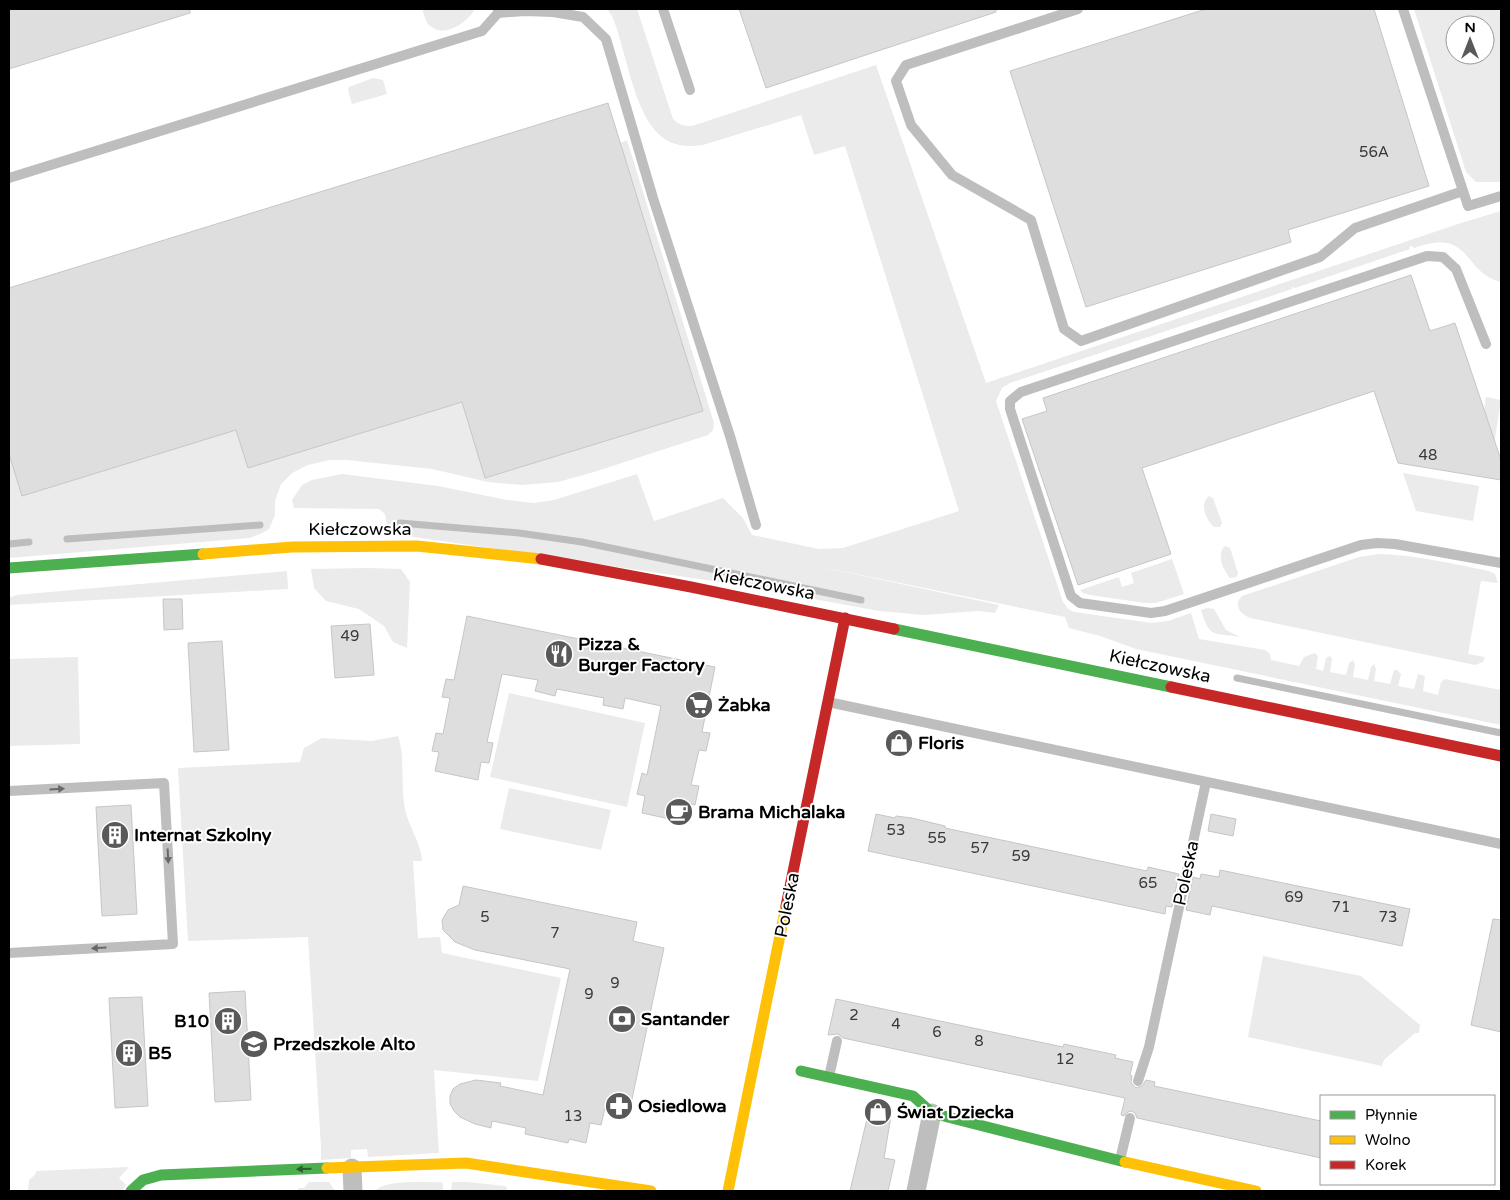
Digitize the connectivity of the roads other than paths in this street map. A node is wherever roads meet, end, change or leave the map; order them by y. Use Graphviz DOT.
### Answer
graph roads {
  1 [pos="663,9"];
  2 [pos="1078,9"];
  3 [pos="1403,9"];
  4 [pos="498,11"];
  5 [pos="690,90"];
  6 [pos="9,178"];
  7 [pos="1464,192"];
  8 [pos="1501,196"];
  9 [pos="1486,344"];
  10 [pos="756,525"];
  11 [pos="1501,563"];
  12 [pos="9,568"];
  13 [pos="845,618"];
  14 [pos="827,702"];
  15 [pos="1501,756"];
  16 [pos="1206,782"];
  17 [pos="9,791"];
  18 [pos="1501,844"];
  19 [pos="9,953"];
  20 [pos="837,1040"];
  21 [pos="801,1071"];
  22 [pos="829,1078"];
  23 [pos="1138,1081"];
  24 [pos="932,1113"];
  25 [pos="1130,1118"];
  26 [pos="1120,1161"];
  27 [pos="352,1168"];
  28 [pos="131,1191"];
  29 [pos="353,1191"];
  30 [pos="650,1191"];
  31 [pos="728,1191"];
  32 [pos="916,1191"];
  33 [pos="1256,1191"];
  1 -- 5 [label="lane"];
  2 -- 7 [label="lane"];
  3 -- 7 [label="lane"];
  4 -- 6 [label="lane"];
  4 -- 10 [label="lane"];
  7 -- 8 [label="lane"];
  9 -- 11 [label="lane"];
  12 -- 13 [label="street, Kiełczowska"];
  13 -- 14 [label="street, Poleska"];
  13 -- 15 [label="street, Kiełczowska"];
  14 -- 16 [label="lane"];
  14 -- 31 [label="street, Poleska"];
  16 -- 18 [label="lane"];
  16 -- 23 [label="lane, Poleska"];
  17 -- 19 [label="lane, one-way"];
  20 -- 22 [label="lane"];
  21 -- 22 [label="street"];
  22 -- 24 [label="street"];
  24 -- 26 [label="street"];
  24 -- 32 [label="street"];
  25 -- 26 [label="lane"];
  26 -- 33 [label="street"];
  27 -- 28 [label="street, one-way"];
  27 -- 29 [label="street"];
  27 -- 30 [label="street"];
}
